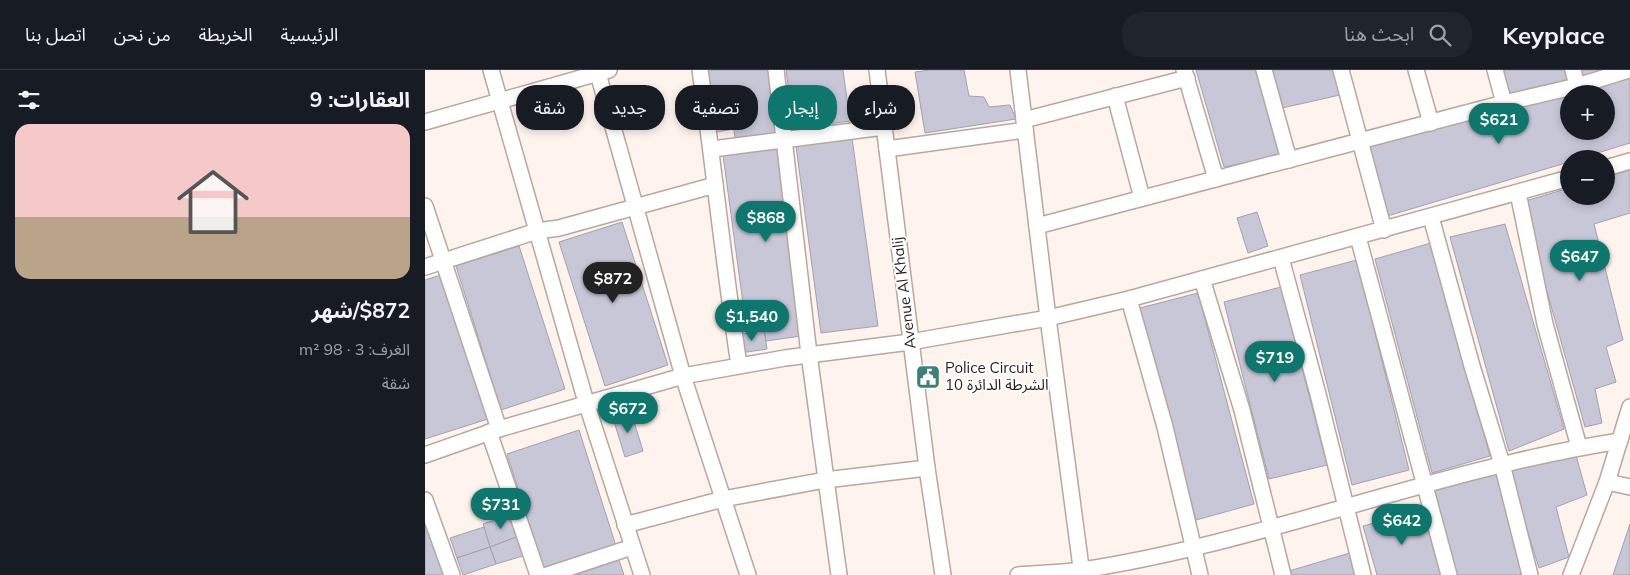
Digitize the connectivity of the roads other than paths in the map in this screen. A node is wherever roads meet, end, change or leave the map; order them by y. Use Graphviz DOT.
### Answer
graph roads {
  1 [pos="491,70"];
  2 [pos="700,70"];
  3 [pos="776,70"];
  4 [pos="893,70"];
  5 [pos="1018,70"];
  6 [pos="1264,70"];
  7 [pos="1341,70"];
  8 [pos="1416,70"];
  9 [pos="1495,70"];
  10 [pos="1573,70"];
  11 [pos="1629,70"];
  12 [pos="601,71"];
  13 [pos="877,71"];
  14 [pos="1186,74"];
  15 [pos="879,85"];
  16 [pos="1577,85"];
  17 [pos="1580,85"];
  18 [pos="1560,90"];
  19 [pos="1115,96"];
  20 [pos="500,100"];
  21 [pos="1504,103"];
  22 [pos="425,122"];
  23 [pos="1431,123"];
  24 [pos="1025,125"];
  25 [pos="860,130"];
  26 [pos="885,130"];
  27 [pos="784,139"];
  28 [pos="1359,142"];
  29 [pos="711,149"];
  30 [pos="887,149"];
  31 [pos="1289,160"];
  32 [pos="1630,161"];
  33 [pos="1615,165"];
  34 [pos="1216,179"];
  35 [pos="1560,181"];
  36 [pos="715,185"];
  37 [pos="1518,193"];
  38 [pos="1142,198"];
  39 [pos="425,206"];
  40 [pos="635,208"];
  41 [pos="1431,217"];
  42 [pos="1037,226"];
  43 [pos="1384,230"];
  44 [pos="537,231"];
  45 [pos="1358,237"];
  46 [pos="1281,258"];
  47 [pos="444,260"];
  48 [pos="425,267"];
  49 [pos="1202,279"];
  50 [pos="1129,299"];
  51 [pos="1048,318"];
  52 [pos="910,342"];
  53 [pos="809,354"];
  54 [pos="739,366"];
  55 [pos="683,376"];
  56 [pos="586,402"];
  57 [pos="1630,407"];
  58 [pos="494,431"];
  59 [pos="1620,441"];
  60 [pos="1579,447"];
  61 [pos="425,456"];
  62 [pos="1502,464"];
  63 [pos="927,468"];
  64 [pos="825,480"];
  65 [pos="1607,482"];
  66 [pos="1425,486"];
  67 [pos="1630,487"];
  68 [pos="723,499"];
  69 [pos="425,500"];
  70 [pos="1345,508"];
  71 [pos="625,525"];
  72 [pos="1272,528"];
  73 [pos="632,547"];
  74 [pos="1193,547"];
  75 [pos="1082,572"];
  76 [pos="452,575"];
  77 [pos="538,575"];
  78 [pos="547,575"];
  79 [pos="642,575"];
  80 [pos="748,575"];
  81 [pos="839,575"];
  82 [pos="943,575"];
  83 [pos="1018,575"];
  84 [pos="1200,575"];
  85 [pos="1283,575"];
  86 [pos="1363,575"];
  87 [pos="1449,575"];
  88 [pos="1530,575"];
  89 [pos="1571,575"];
  1 -- 20 [label="street"];
  2 -- 29 [label="street"];
  3 -- 27 [label="street"];
  4 -- 13 [label="street"];
  5 -- 24 [label="street"];
  6 -- 31 [label="street"];
  7 -- 28 [label="street"];
  8 -- 23 [label="street"];
  9 -- 21 [label="street"];
  10 -- 16 [label="street"];
  11 -- 17 [label="street"];
  12 -- 20 [label="street"];
  12 -- 40 [label="street"];
  13 -- 15 [label="street, Avenue Al Khalij"];
  14 -- 19 [label="street"];
  14 -- 34 [label="street"];
  18 -- 21 [label="street"];
  19 -- 24 [label="street"];
  19 -- 38 [label="street"];
  20 -- 22 [label="street"];
  20 -- 44 [label="street"];
  21 -- 23 [label="street"];
  23 -- 28 [label="street"];
  24 -- 30 [label="street"];
  24 -- 42 [label="street"];
  25 -- 27 [label="street"];
  26 -- 30 [label="street, Avenue Al Khalij"];
  27 -- 29 [label="street"];
  27 -- 53 [label="street"];
  28 -- 31 [label="street"];
  28 -- 43 [label="street"];
  29 -- 36 [label="street"];
  30 -- 52 [label="street, Avenue Al Khalij"];
  31 -- 34 [label="street"];
  32 -- 33 [label="street"];
  34 -- 38 [label="street"];
  35 -- 37 [label="street"];
  36 -- 40 [label="street"];
  36 -- 54 [label="street"];
  37 -- 41 [label="street"];
  37 -- 60 [label="street"];
  38 -- 42 [label="street"];
  39 -- 47 [label="street"];
  40 -- 44 [label="street"];
  40 -- 55 [label="street"];
  41 -- 43 [label="street"];
  41 -- 62 [label="street"];
  42 -- 51 [label="street"];
  43 -- 45 [label="street"];
  44 -- 47 [label="street"];
  44 -- 56 [label="street"];
  45 -- 46 [label="street"];
  45 -- 66 [label="street"];
  46 -- 49 [label="street"];
  46 -- 70 [label="street"];
  47 -- 48 [label="street"];
  47 -- 58 [label="street"];
  49 -- 50 [label="street"];
  49 -- 72 [label="street"];
  50 -- 51 [label="street"];
  50 -- 74 [label="street"];
  51 -- 52 [label="street"];
  51 -- 75 [label="street"];
  52 -- 53 [label="street"];
  52 -- 63 [label="street, Avenue Al Khalij"];
  53 -- 54 [label="street"];
  53 -- 64 [label="street"];
  54 -- 55 [label="street"];
  55 -- 56 [label="street"];
  55 -- 68 [label="street"];
  56 -- 58 [label="street"];
  56 -- 71 [label="street"];
  57 -- 59 [label="street"];
  58 -- 61 [label="street"];
  58 -- 77 [label="street"];
  59 -- 60 [label="street"];
  59 -- 65 [label="street"];
  60 -- 62 [label="street"];
  62 -- 66 [label="street"];
  62 -- 88 [label="street"];
  63 -- 64 [label="street"];
  63 -- 82 [label="street, Avenue Al Khalij"];
  64 -- 68 [label="street"];
  64 -- 81 [label="street"];
  65 -- 67 [label="street"];
  65 -- 89 [label="street"];
  66 -- 70 [label="street"];
  66 -- 87 [label="street"];
  68 -- 71 [label="street"];
  68 -- 80 [label="street"];
  69 -- 76 [label="street"];
  70 -- 72 [label="street"];
  70 -- 86 [label="street"];
  71 -- 73 [label="street"];
  72 -- 74 [label="street"];
  72 -- 85 [label="street"];
  73 -- 78 [label="street"];
  73 -- 79 [label="street"];
  74 -- 75 [label="street"];
  74 -- 84 [label="street"];
  75 -- 83 [label="street"];
}
